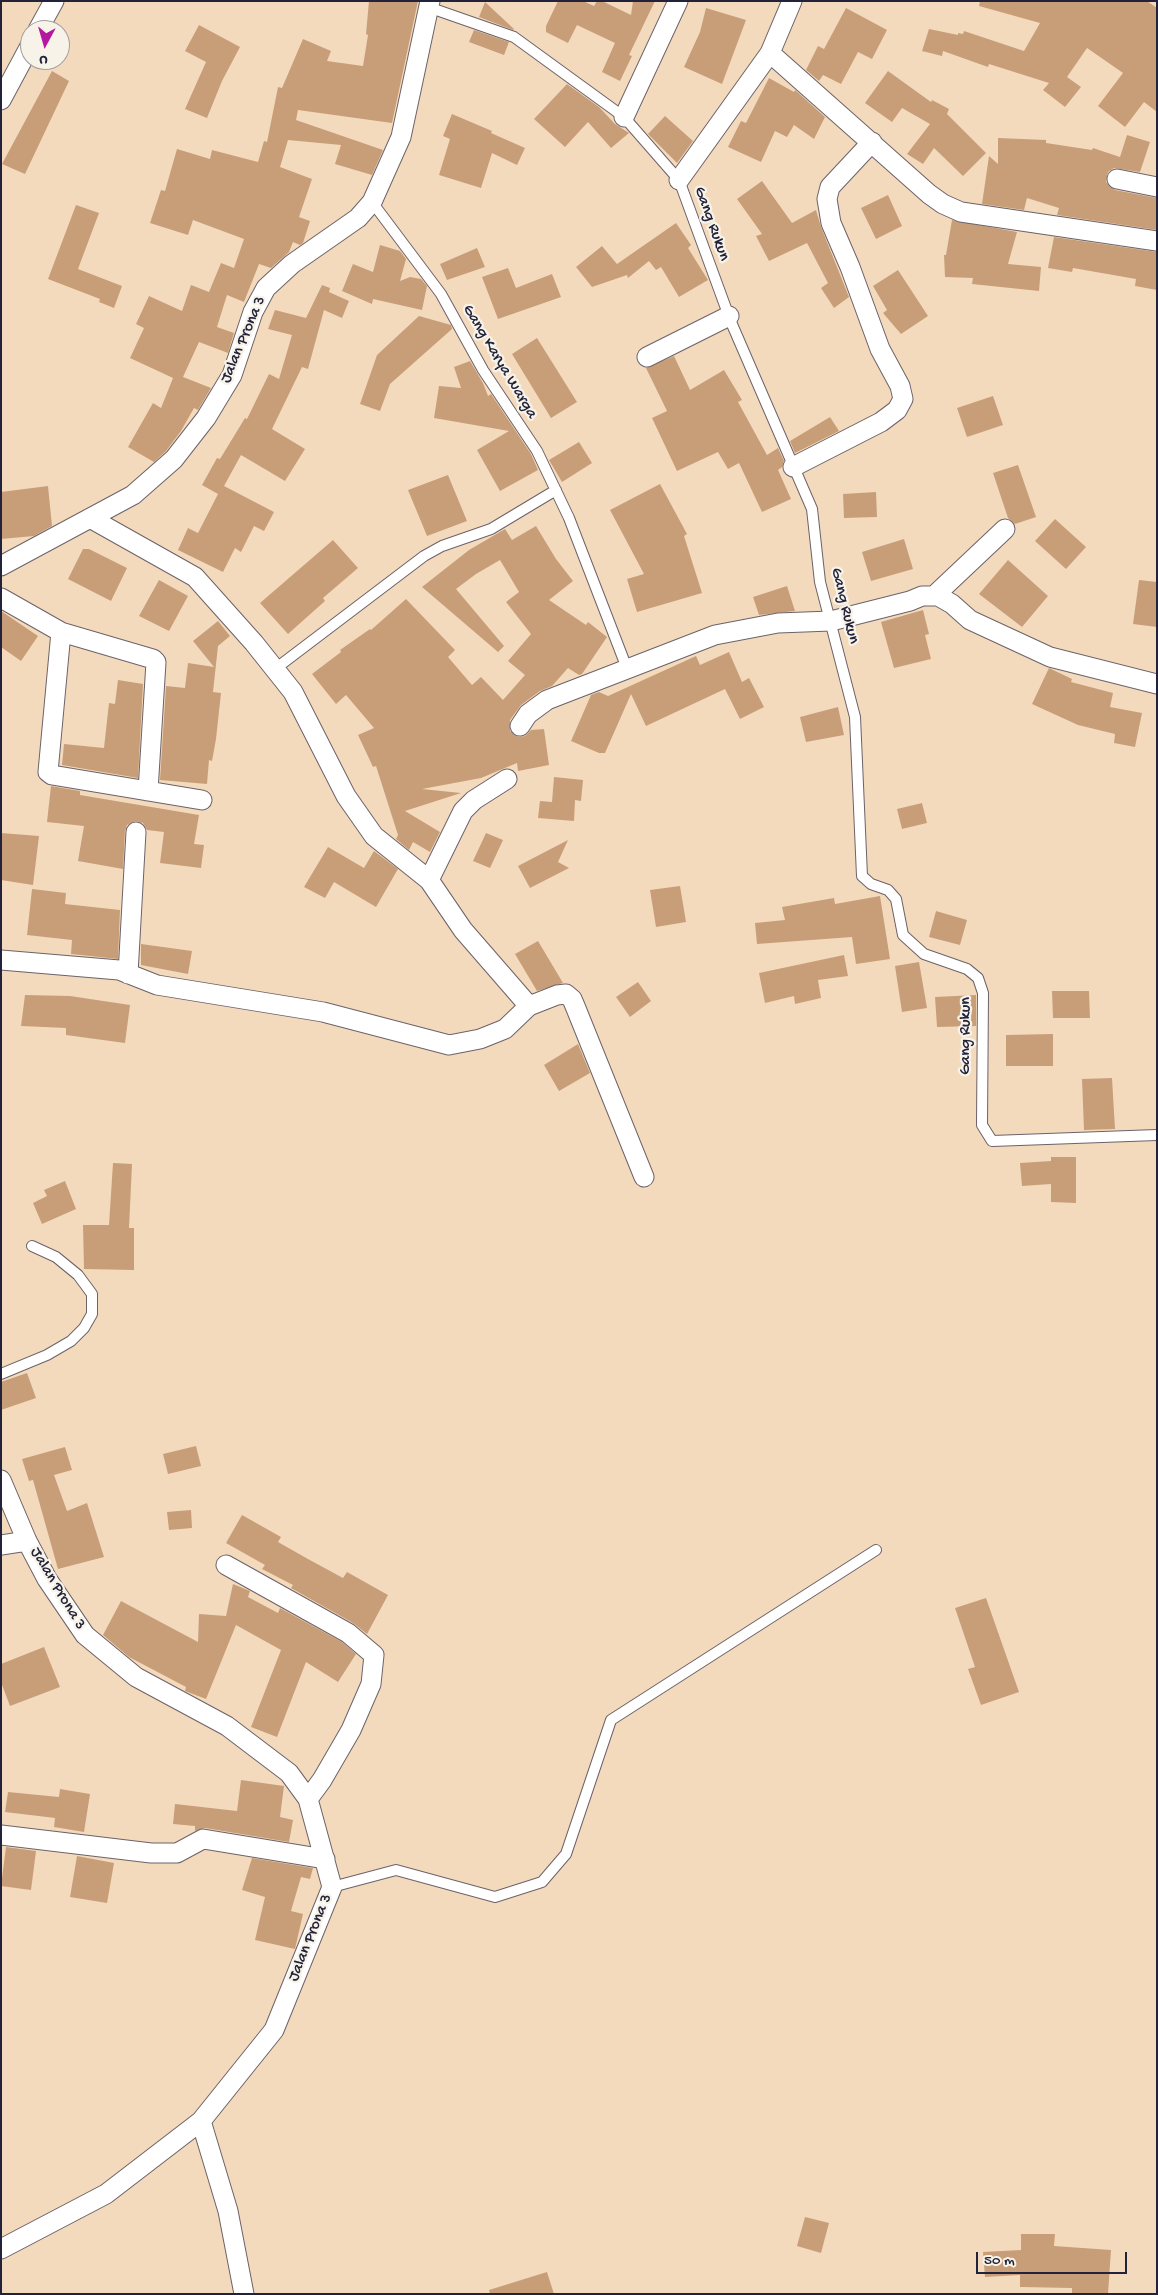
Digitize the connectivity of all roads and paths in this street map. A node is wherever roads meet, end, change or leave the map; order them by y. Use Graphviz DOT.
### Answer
graph roads {
  1 [pos="54,1"];
  2 [pos="678,1"];
  3 [pos="792,1"];
  4 [pos="429,4"];
  5 [pos="44,20"];
  6 [pos="770,53"];
  7 [pos="20,65"];
  8 [pos="1,100"];
  9 [pos="624,117"];
  10 [pos="872,142"];
  11 [pos="1117,179"];
  12 [pos="679,180"];
  13 [pos="1157,187"];
  14 [pos="372,202"];
  15 [pos="1157,241"];
  16 [pos="728,316"];
  17 [pos="647,357"];
  18 [pos="793,467"];
  19 [pos="556,490"];
  20 [pos="90,518"];
  21 [pos="1004,530"];
  22 [pos="1,566"];
  23 [pos="934,596"];
  24 [pos="1,598"];
  25 [pos="831,621"];
  26 [pos="61,632"];
  27 [pos="274,669"];
  28 [pos="628,670"];
  29 [pos="1157,684"];
  30 [pos="520,726"];
  31 [pos="507,779"];
  32 [pos="148,791"];
  33 [pos="202,800"];
  34 [pos="136,832"];
  35 [pos="429,880"];
  36 [pos="1,960"];
  37 [pos="128,974"];
  38 [pos="529,1006"];
  39 [pos="1157,1135"];
  40 [pos="644,1177"];
  41 [pos="32,1246"];
  42 [pos="1,1374"];
  43 [pos="1,1480"];
  44 [pos="28,1541"];
  45 [pos="1,1545"];
  46 [pos="876,1550"];
  47 [pos="226,1565"];
  48 [pos="308,1799"];
  49 [pos="1,1836"];
  50 [pos="325,1859"];
  51 [pos="332,1886"];
  52 [pos="200,2121"];
  53 [pos="1,2249"];
  54 [pos="244,2294"];
  1 -- 5 [label="street"];
  2 -- 9 [label="street"];
  3 -- 6 [label="street"];
  4 -- 9 [label="lane, Gang Rukun"];
  4 -- 14 [label="street, Jalan Prona 3"];
  6 -- 10 [label="street"];
  6 -- 12 [label="street"];
  7 -- 8 [label="street"];
  9 -- 12 [label="lane, Gang Rukun"];
  10 -- 15 [label="street"];
  10 -- 18 [label="street"];
  11 -- 13 [label="street"];
  12 -- 16 [label="lane, Gang Rukun"];
  14 -- 19 [label="lane, Gang Karya Warga"];
  14 -- 20 [label="street, Jalan Prona 3"];
  16 -- 17 [label="street"];
  16 -- 18 [label="lane, Gang Rukun"];
  18 -- 25 [label="lane, Gang Rukun"];
  19 -- 27 [label="lane"];
  19 -- 28 [label="lane, Gang Karya Warga"];
  20 -- 22 [label="street, Jalan Prona 3"];
  20 -- 27 [label="street"];
  21 -- 23 [label="street"];
  23 -- 25 [label="street"];
  23 -- 29 [label="street"];
  24 -- 26 [label="street"];
  25 -- 28 [label="street"];
  25 -- 39 [label="lane, Gang Rukun"];
  26 -- 32 [label="street"];
  26 -- 32 [label="street"];
  27 -- 35 [label="street"];
  28 -- 30 [label="street"];
  31 -- 35 [label="street"];
  32 -- 33 [label="street"];
  34 -- 37 [label="street"];
  35 -- 38 [label="street"];
  36 -- 37 [label="street"];
  37 -- 38 [label="street"];
  38 -- 40 [label="street"];
  41 -- 42 [label="lane"];
  43 -- 44 [label="street, Jalan Prona 3"];
  44 -- 45 [label="street"];
  44 -- 48 [label="street, Jalan Prona 3"];
  46 -- 51 [label="lane"];
  47 -- 48 [label="street"];
  48 -- 50 [label="street, Jalan Prona 3"];
  49 -- 50 [label="street"];
  50 -- 51 [label="street, Jalan Prona 3"];
  51 -- 52 [label="street, Jalan Prona 3"];
  52 -- 53 [label="street, Jalan Prona 3"];
  52 -- 54 [label="street"];
}
